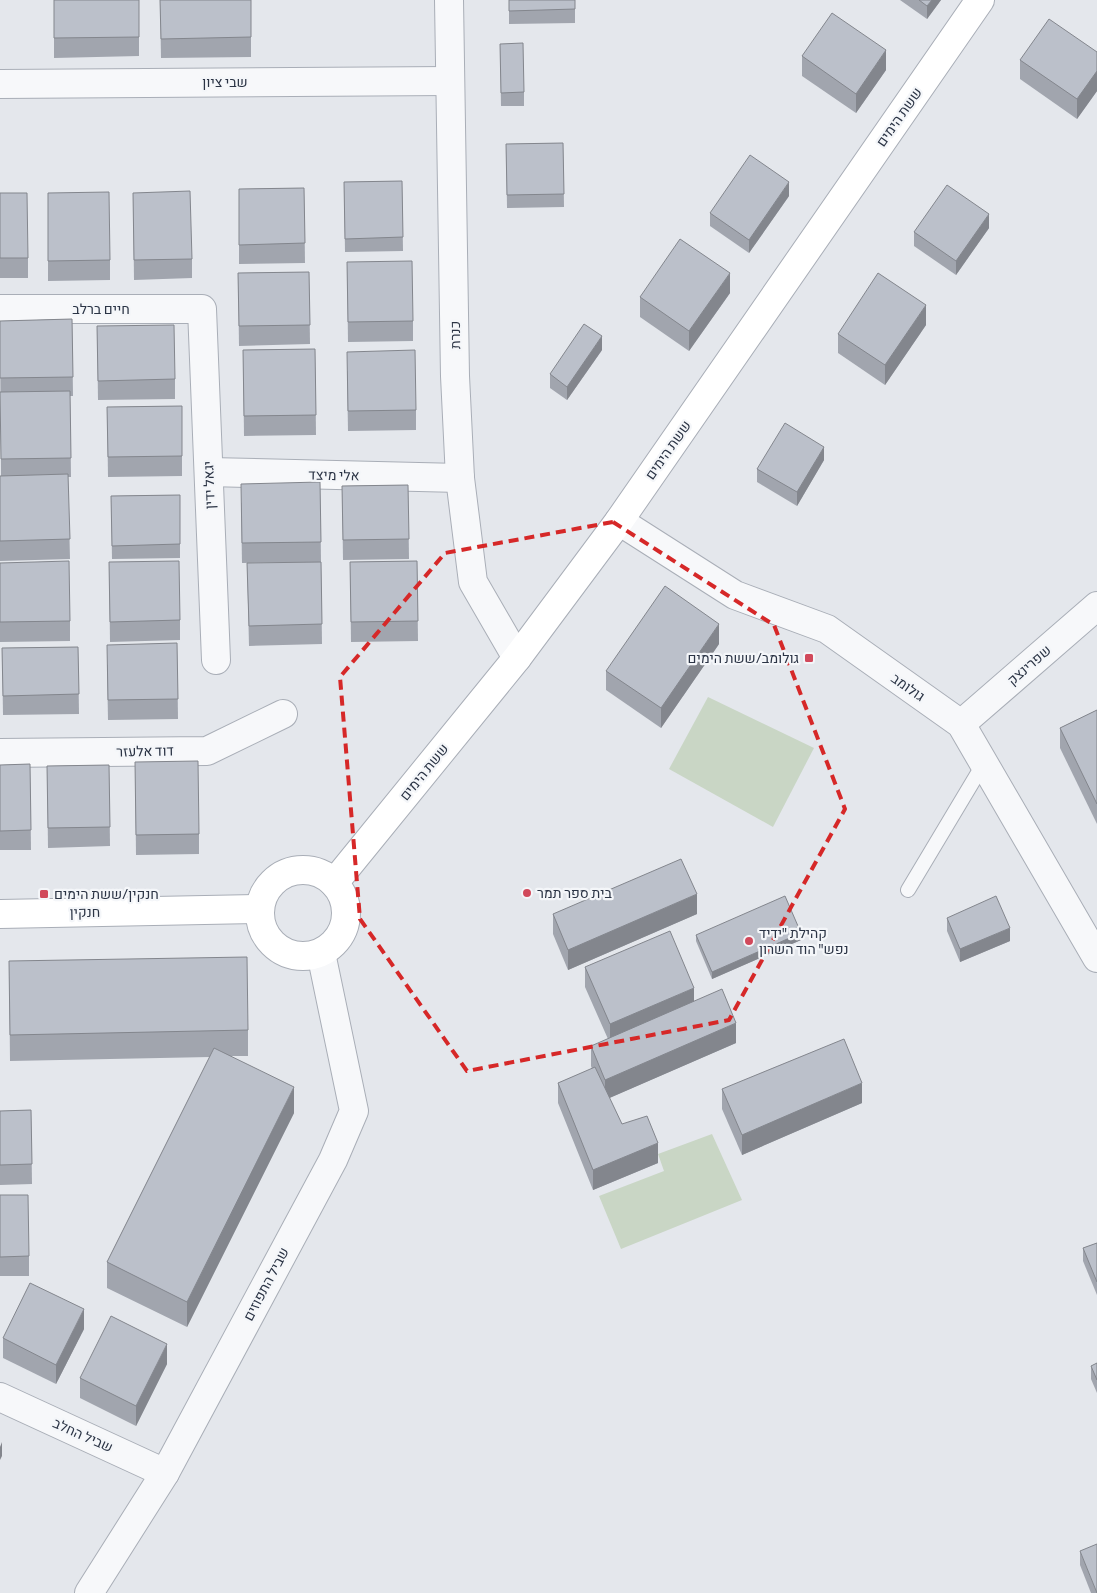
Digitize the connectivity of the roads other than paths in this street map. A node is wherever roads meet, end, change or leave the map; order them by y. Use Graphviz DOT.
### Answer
graph roads {
  1 [pos="449,0"];
  2 [pos="980,0"];
  3 [pos="450,81"];
  4 [pos="0,84"];
  5 [pos="0,309"];
  6 [pos="202,309"];
  7 [pos="209,472"];
  8 [pos="460,478"];
  9 [pos="618,521"];
  10 [pos="1097,606"];
  11 [pos="517,658"];
  12 [pos="216,660"];
  13 [pos="283,714"];
  14 [pos="961,724"];
  15 [pos="0,753"];
  16 [pos="984,763"];
  17 [pos="334,882"];
  18 [pos="908,890"];
  19 [pos="260,909"];
  20 [pos="0,914"];
  21 [pos="321,953"];
  22 [pos="1097,958"];
  23 [pos="0,1397"];
  24 [pos="165,1473"];
  25 [pos="89,1593"];
  1 -- 3 [label="street, כנרת"];
  2 -- 9 [label="street, ששת הימים"];
  3 -- 4 [label="street, שבי ציון"];
  3 -- 8 [label="street, כנרת"];
  5 -- 6 [label="street, חיים ברלב"];
  6 -- 7 [label="street, יגאל ידין"];
  7 -- 8 [label="street, אלי מיצד"];
  7 -- 12 [label="street, יגאל ידין"];
  8 -- 11 [label="street, כנרת"];
  9 -- 11 [label="street, ששת הימים"];
  9 -- 14 [label="street, גולומב"];
  10 -- 14 [label="street, שפרינצק"];
  11 -- 17 [label="street, ששת הימים"];
  13 -- 15 [label="street, דוד אלעזר"];
  14 -- 16 [label="street, גולומב"];
  16 -- 18 [label="lane"];
  16 -- 22 [label="street, גולומב"];
  17 -- 19 [label="street"];
  17 -- 21 [label="street"];
  19 -- 20 [label="street, חנקין"];
  19 -- 21 [label="street"];
  21 -- 24 [label="street, שביל התפוזים"];
  23 -- 24 [label="street, שביל החלב"];
  24 -- 25 [label="street, שביל התפוזים"];
}
